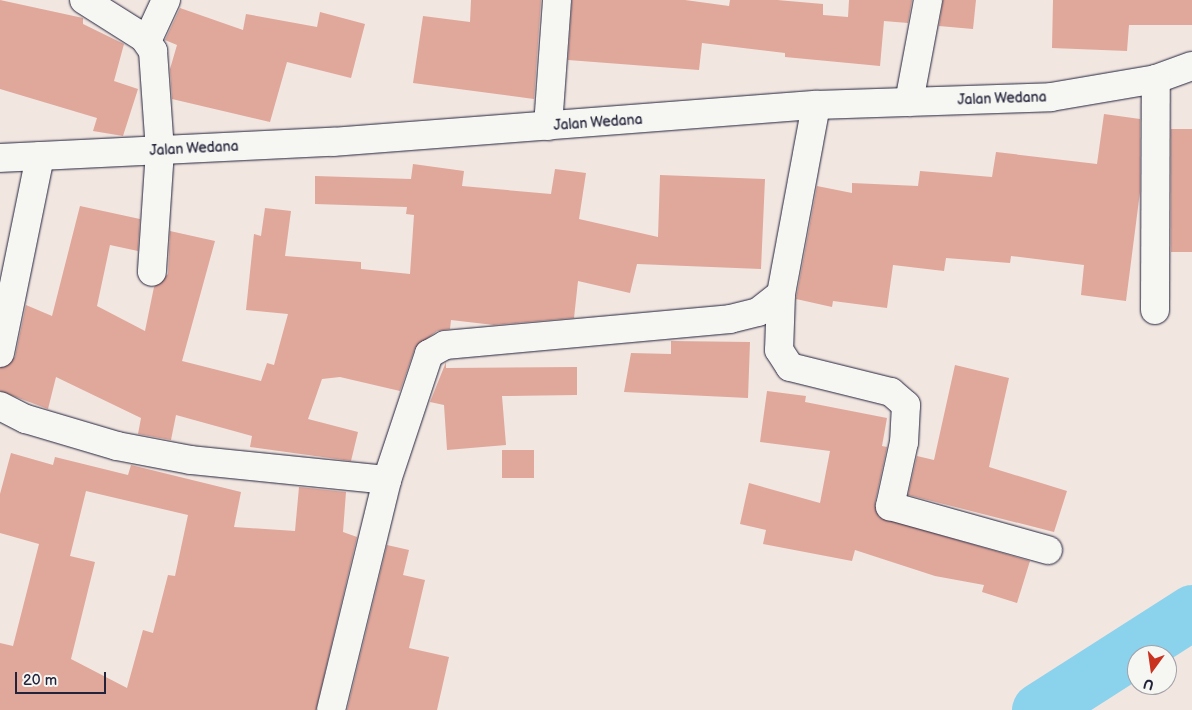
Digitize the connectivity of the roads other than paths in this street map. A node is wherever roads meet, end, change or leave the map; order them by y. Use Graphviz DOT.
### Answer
graph roads {
  1 [pos="84,0"];
  2 [pos="166,0"];
  3 [pos="557,0"];
  4 [pos="928,0"];
  5 [pos="147,41"];
  6 [pos="1192,66"];
  7 [pos="1156,79"];
  8 [pos="909,102"];
  9 [pos="816,105"];
  10 [pos="548,126"];
  11 [pos="160,150"];
  12 [pos="40,156"];
  13 [pos="0,158"];
  14 [pos="152,272"];
  15 [pos="781,294"];
  16 [pos="1154,310"];
  17 [pos="0,352"];
  18 [pos="0,406"];
  19 [pos="386,480"];
  20 [pos="1048,550"];
  21 [pos="331,710"];
  1 -- 5 [label="street"];
  2 -- 5 [label="street"];
  3 -- 10 [label="street"];
  4 -- 8 [label="street"];
  5 -- 11 [label="street"];
  6 -- 7 [label="street, Jalan Wedana"];
  7 -- 8 [label="street, Jalan Wedana"];
  7 -- 16 [label="street"];
  8 -- 9 [label="street, Jalan Wedana"];
  9 -- 10 [label="street, Jalan Wedana"];
  9 -- 15 [label="street"];
  10 -- 11 [label="street, Jalan Wedana"];
  11 -- 12 [label="street, Jalan Wedana"];
  11 -- 14 [label="street"];
  12 -- 13 [label="street, Jalan Wedana"];
  12 -- 17 [label="street"];
  15 -- 19 [label="street"];
  15 -- 20 [label="street"];
  18 -- 19 [label="street"];
  19 -- 21 [label="street"];
}
